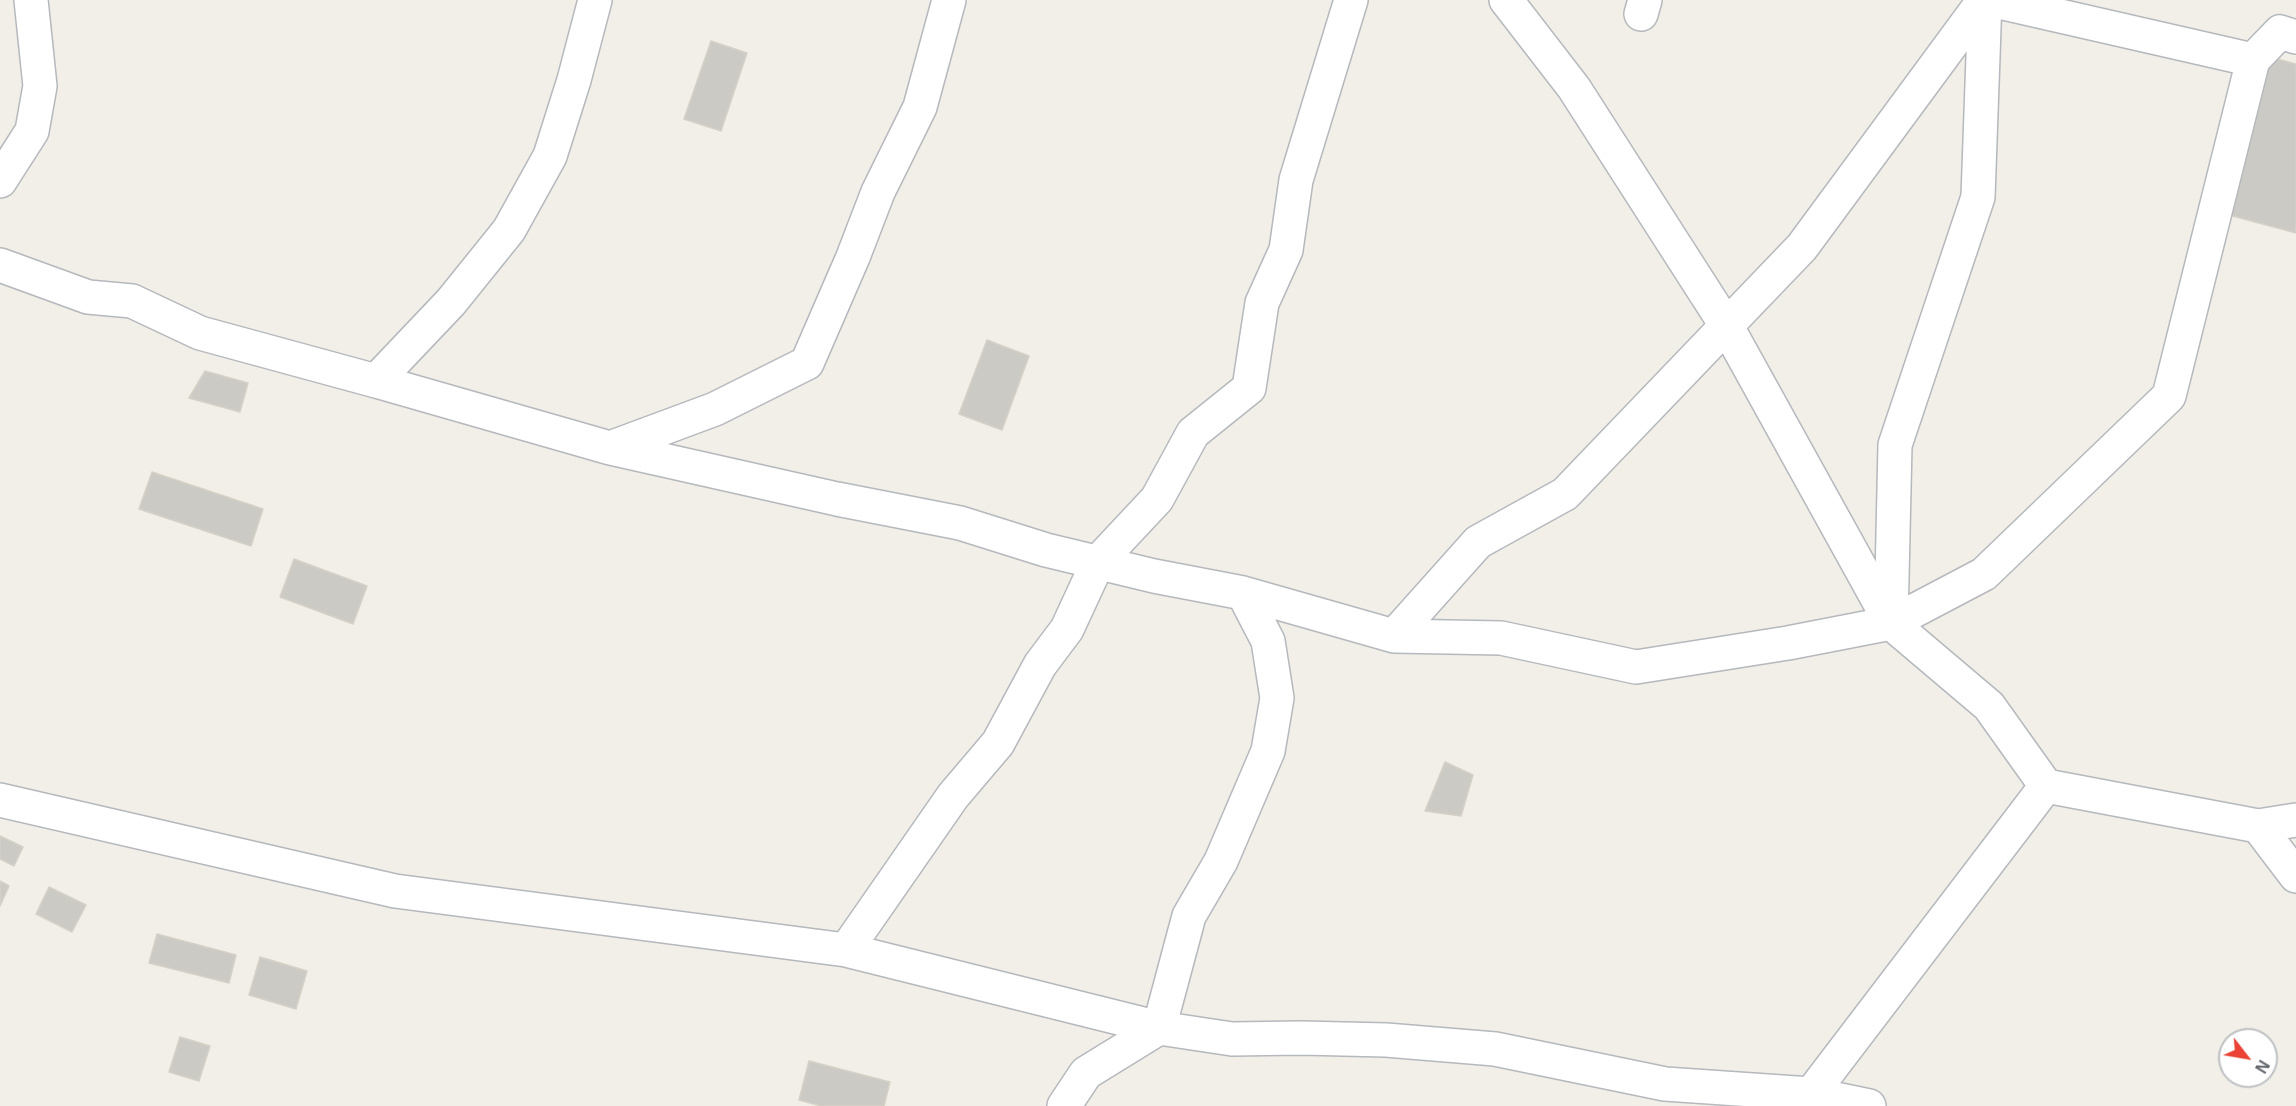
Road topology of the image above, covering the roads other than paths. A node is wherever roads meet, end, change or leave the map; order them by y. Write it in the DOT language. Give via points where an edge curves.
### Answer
graph roads {
  1 [pos="31,0"];
  2 [pos="595,0"];
  3 [pos="949,0"];
  4 [pos="1351,0"];
  5 [pos="1506,0"];
  6 [pos="1984,0"];
  7 [pos="1990,0"];
  8 [pos="2296,37"];
  9 [pos="2253,60"];
  10 [pos="0,181"];
  11 [pos="0,265"];
  12 [pos="1726,325"];
  13 [pos="376,381"];
  14 [pos="610,448"];
  15 [pos="1098,562"];
  16 [pos="1243,593"];
  17 [pos="1891,623"];
  18 [pos="1394,636"];
  19 [pos="2046,786"];
  20 [pos="0,800"];
  21 [pos="2296,820"];
  22 [pos="2258,826"];
  23 [pos="2296,876"];
  24 [pos="846,950"];
  25 [pos="1159,1028"];
  26 [pos="1806,1100"];
  27 [pos="1064,1106"];
  28 [pos="1869,1106"];
  1 -- 10 [label="street" via="40,86 32,132"];
  2 -- 13 [label="street" via="550,156 508,231 451,302"];
  3 -- 14 [label="street" via="920,107 878,192 807,363 715,410"];
  4 -- 15 [label="street" via="1296,180 1286,250 1262,303 1249,388 1193,433 1157,499"];
  5 -- 12 [label="street" via="1574,88"];
  6 -- 12 [label="street" via="1802,247"];
  6 -- 17 [label="street" via="1978,197 1895,445"];
  7 -- 9 [label="street"];
  8 -- 9 [label="street" via="2280,32"];
  9 -- 17 [label="street" via="2169,396 1984,574"];
  11 -- 13 [label="street" via="88,297 132,302 200,333"];
  12 -- 17 [label="street"];
  12 -- 18 [label="street" via="1565,494 1478,542"];
  13 -- 14 [label="street"];
  14 -- 15 [label="street" via="960,523"];
  15 -- 16 [label="street"];
  15 -- 24 [label="street" via="1067,629 1040,665 998,743 953,796"];
  16 -- 18 [label="street"];
  16 -- 25 [label="street" via="1268,641 1277,698 1268,751 1221,861 1189,916"];
  17 -- 18 [label="street" via="1636,667 1501,638"];
  17 -- 19 [label="street" via="1989,706"];
  19 -- 22 [label="street"];
  19 -- 26 [label="street"];
  20 -- 24 [label="street" via="394,891"];
  21 -- 22 [label="street"];
  22 -- 23 [label="street"];
  24 -- 25 [label="street"];
  25 -- 26 [label="street" via="1232,1039 1386,1040 1495,1049 1665,1084"];
  25 -- 27 [label="street" via="1086,1073"];
  26 -- 28 [label="street"];
}
